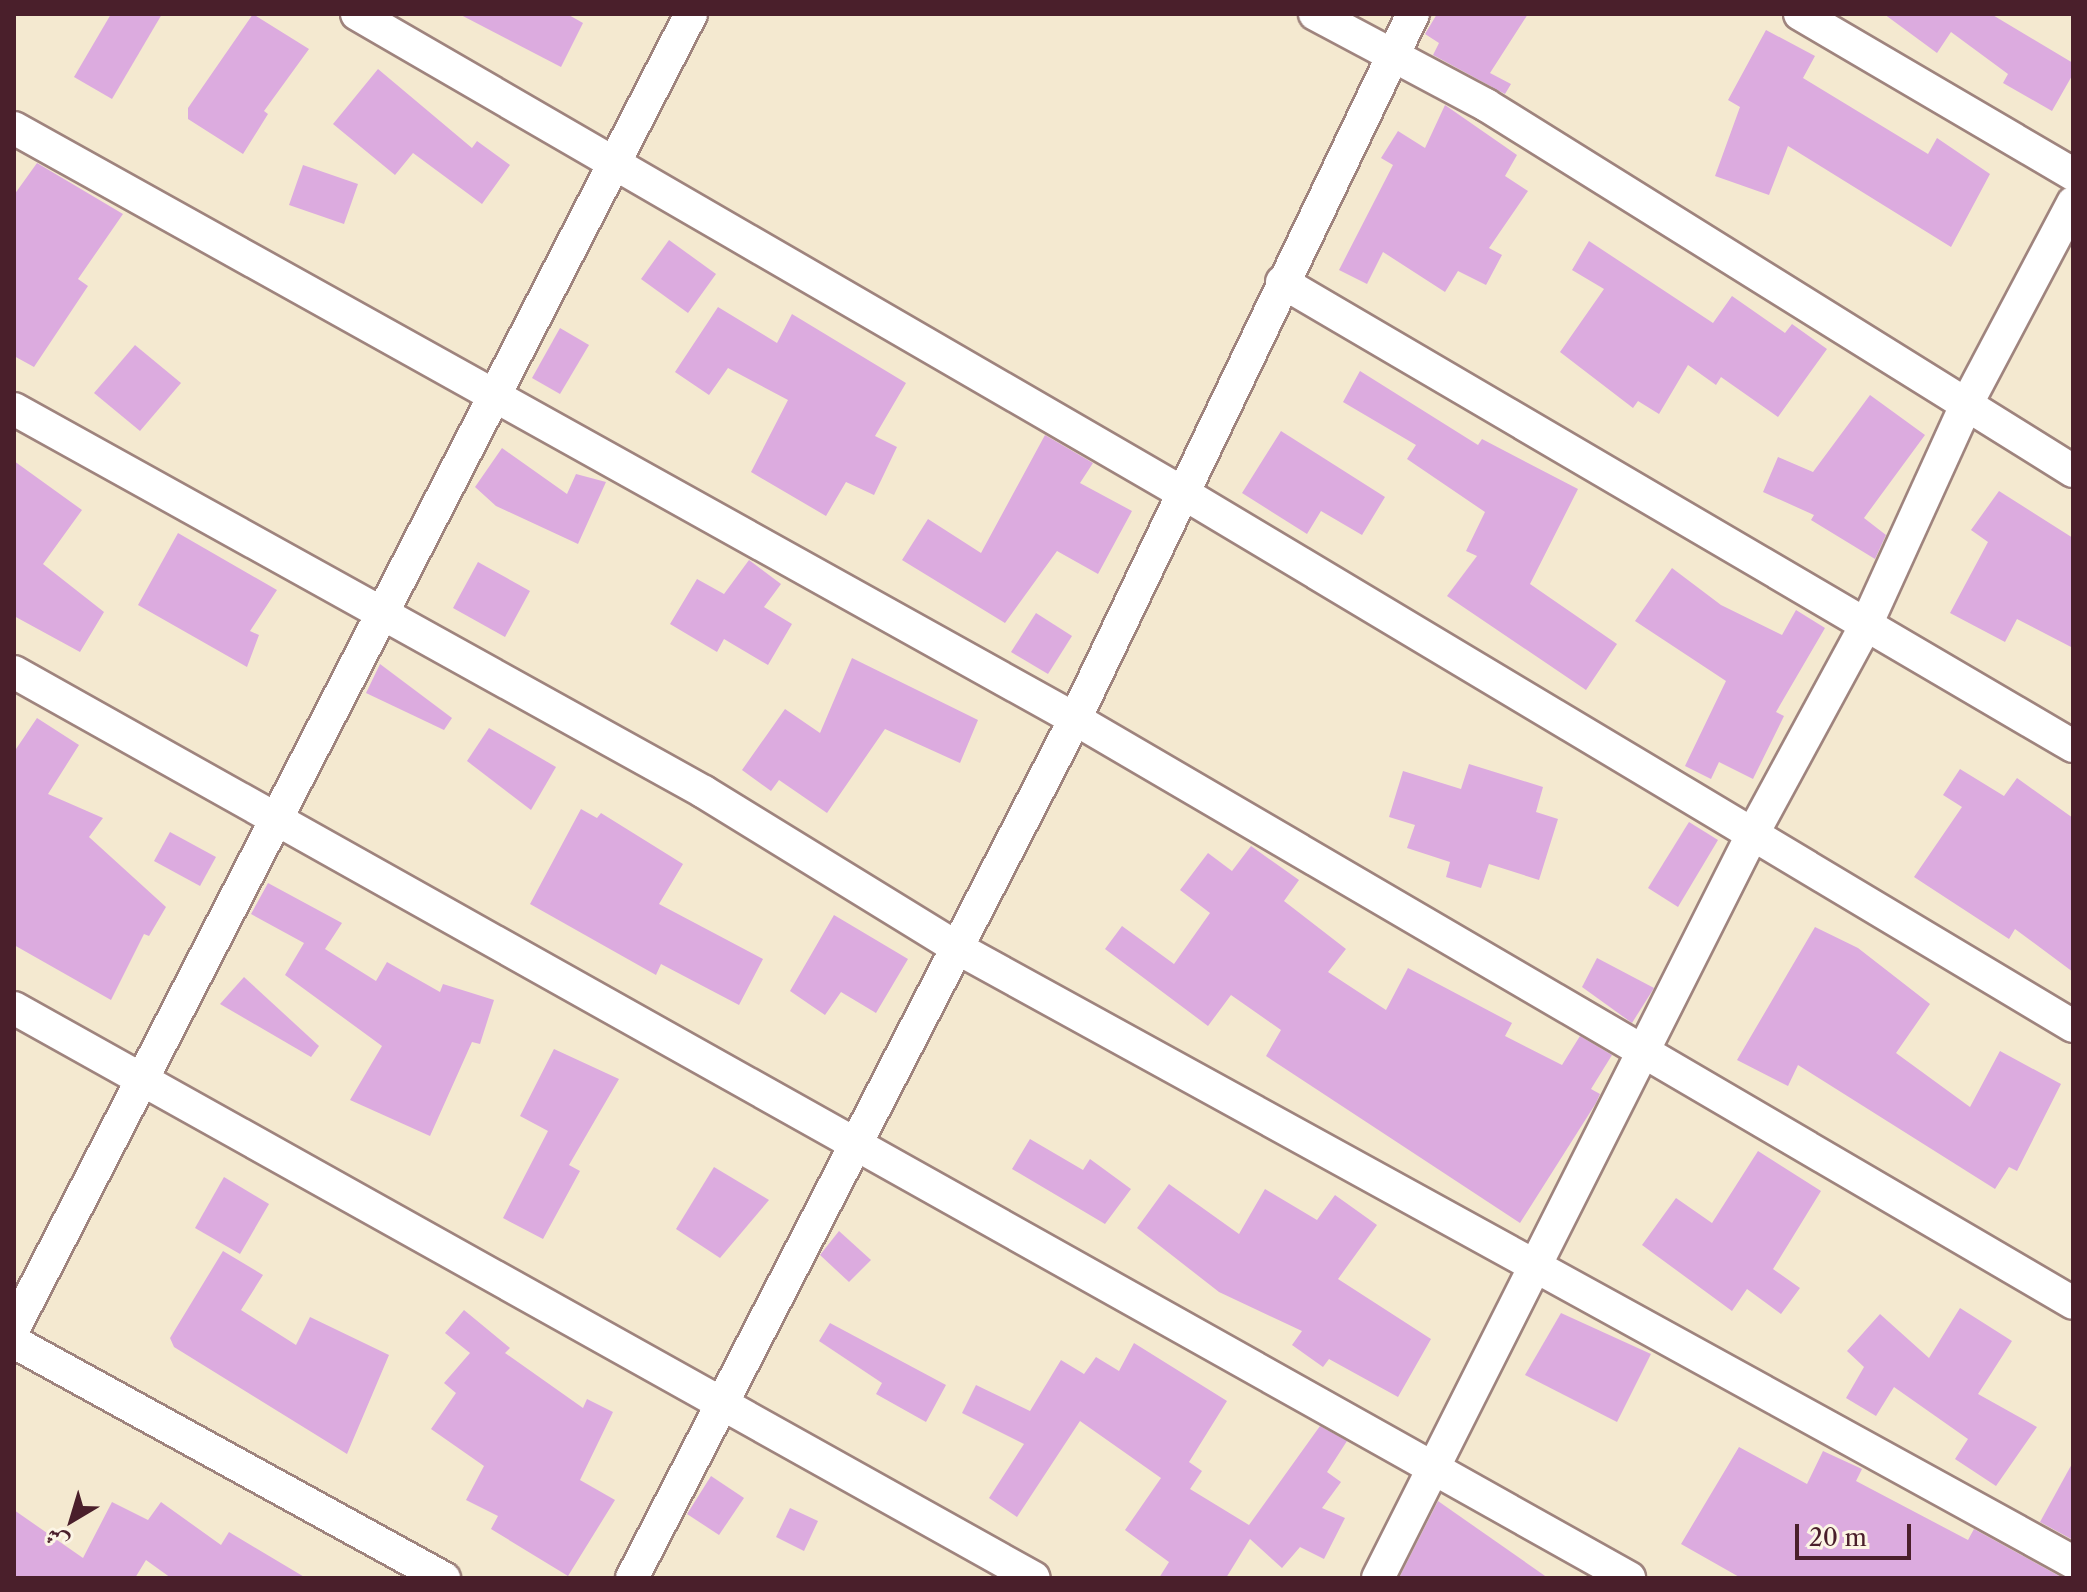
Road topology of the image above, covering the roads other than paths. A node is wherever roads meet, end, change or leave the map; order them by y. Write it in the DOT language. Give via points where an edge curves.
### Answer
graph roads {
  1 [pos="357,14"];
  2 [pos="691,14"];
  3 [pos="1315,14"];
  4 [pos="1413,14"];
  5 [pos="1800,14"];
  6 [pos="1392,56"];
  7 [pos="14,128"];
  8 [pos="614,163"];
  9 [pos="2073,174"];
  10 [pos="2073,203"];
  11 [pos="1282,282"];
  12 [pos="494,399"];
  13 [pos="1966,405"];
  14 [pos="14,409"];
  15 [pos="2073,471"];
  16 [pos="1183,493"];
  17 [pos="383,613"];
  18 [pos="1865,627"];
  19 [pos="14,672"];
  20 [pos="1075,719"];
  21 [pos="2073,746"];
  22 [pos="280,815"];
  23 [pos="1752,835"];
  24 [pos="959,949"];
  25 [pos="14,1008"];
  26 [pos="2073,1026"];
  27 [pos="1643,1052"];
  28 [pos="142,1081"];
  29 [pos="851,1143"];
  30 [pos="1532,1267"];
  31 [pos="2073,1303"];
  32 [pos="14,1328"];
  33 [pos="14,1342"];
  34 [pos="719,1402"];
  35 [pos="1433,1471"];
  36 [pos="2073,1562"];
  37 [pos="444,1578"];
  38 [pos="632,1578"];
  39 [pos="1034,1578"];
  40 [pos="1378,1578"];
  41 [pos="1629,1578"];
  1 -- 8 [label="street"];
  2 -- 8 [label="street"];
  3 -- 6 [label="street"];
  4 -- 6 [label="street"];
  5 -- 9 [label="street"];
  6 -- 11 [label="street"];
  6 -- 13 [label="street" via="1486,105"];
  7 -- 12 [label="street"];
  8 -- 12 [label="street"];
  8 -- 16 [label="street"];
  10 -- 13 [label="street"];
  11 -- 16 [label="street"];
  11 -- 18 [label="street"];
  12 -- 17 [label="street"];
  12 -- 20 [label="street"];
  13 -- 15 [label="street"];
  13 -- 18 [label="street"];
  14 -- 17 [label="street"];
  16 -- 20 [label="street"];
  16 -- 23 [label="street"];
  17 -- 22 [label="street"];
  17 -- 24 [label="street" via="704,792"];
  18 -- 21 [label="street"];
  18 -- 23 [label="street"];
  19 -- 22 [label="street"];
  20 -- 24 [label="street"];
  20 -- 27 [label="street"];
  22 -- 28 [label="street"];
  22 -- 29 [label="street"];
  23 -- 26 [label="street"];
  23 -- 27 [label="street"];
  24 -- 29 [label="street"];
  24 -- 30 [label="street"];
  25 -- 28 [label="street"];
  27 -- 30 [label="street"];
  27 -- 31 [label="street"];
  28 -- 32 [label="street"];
  28 -- 34 [label="street"];
  29 -- 34 [label="street"];
  29 -- 35 [label="street"];
  30 -- 35 [label="street"];
  30 -- 36 [label="street"];
  33 -- 37 [label="street"];
  34 -- 38 [label="street"];
  34 -- 39 [label="street"];
  35 -- 40 [label="street"];
  35 -- 41 [label="street"];
}
